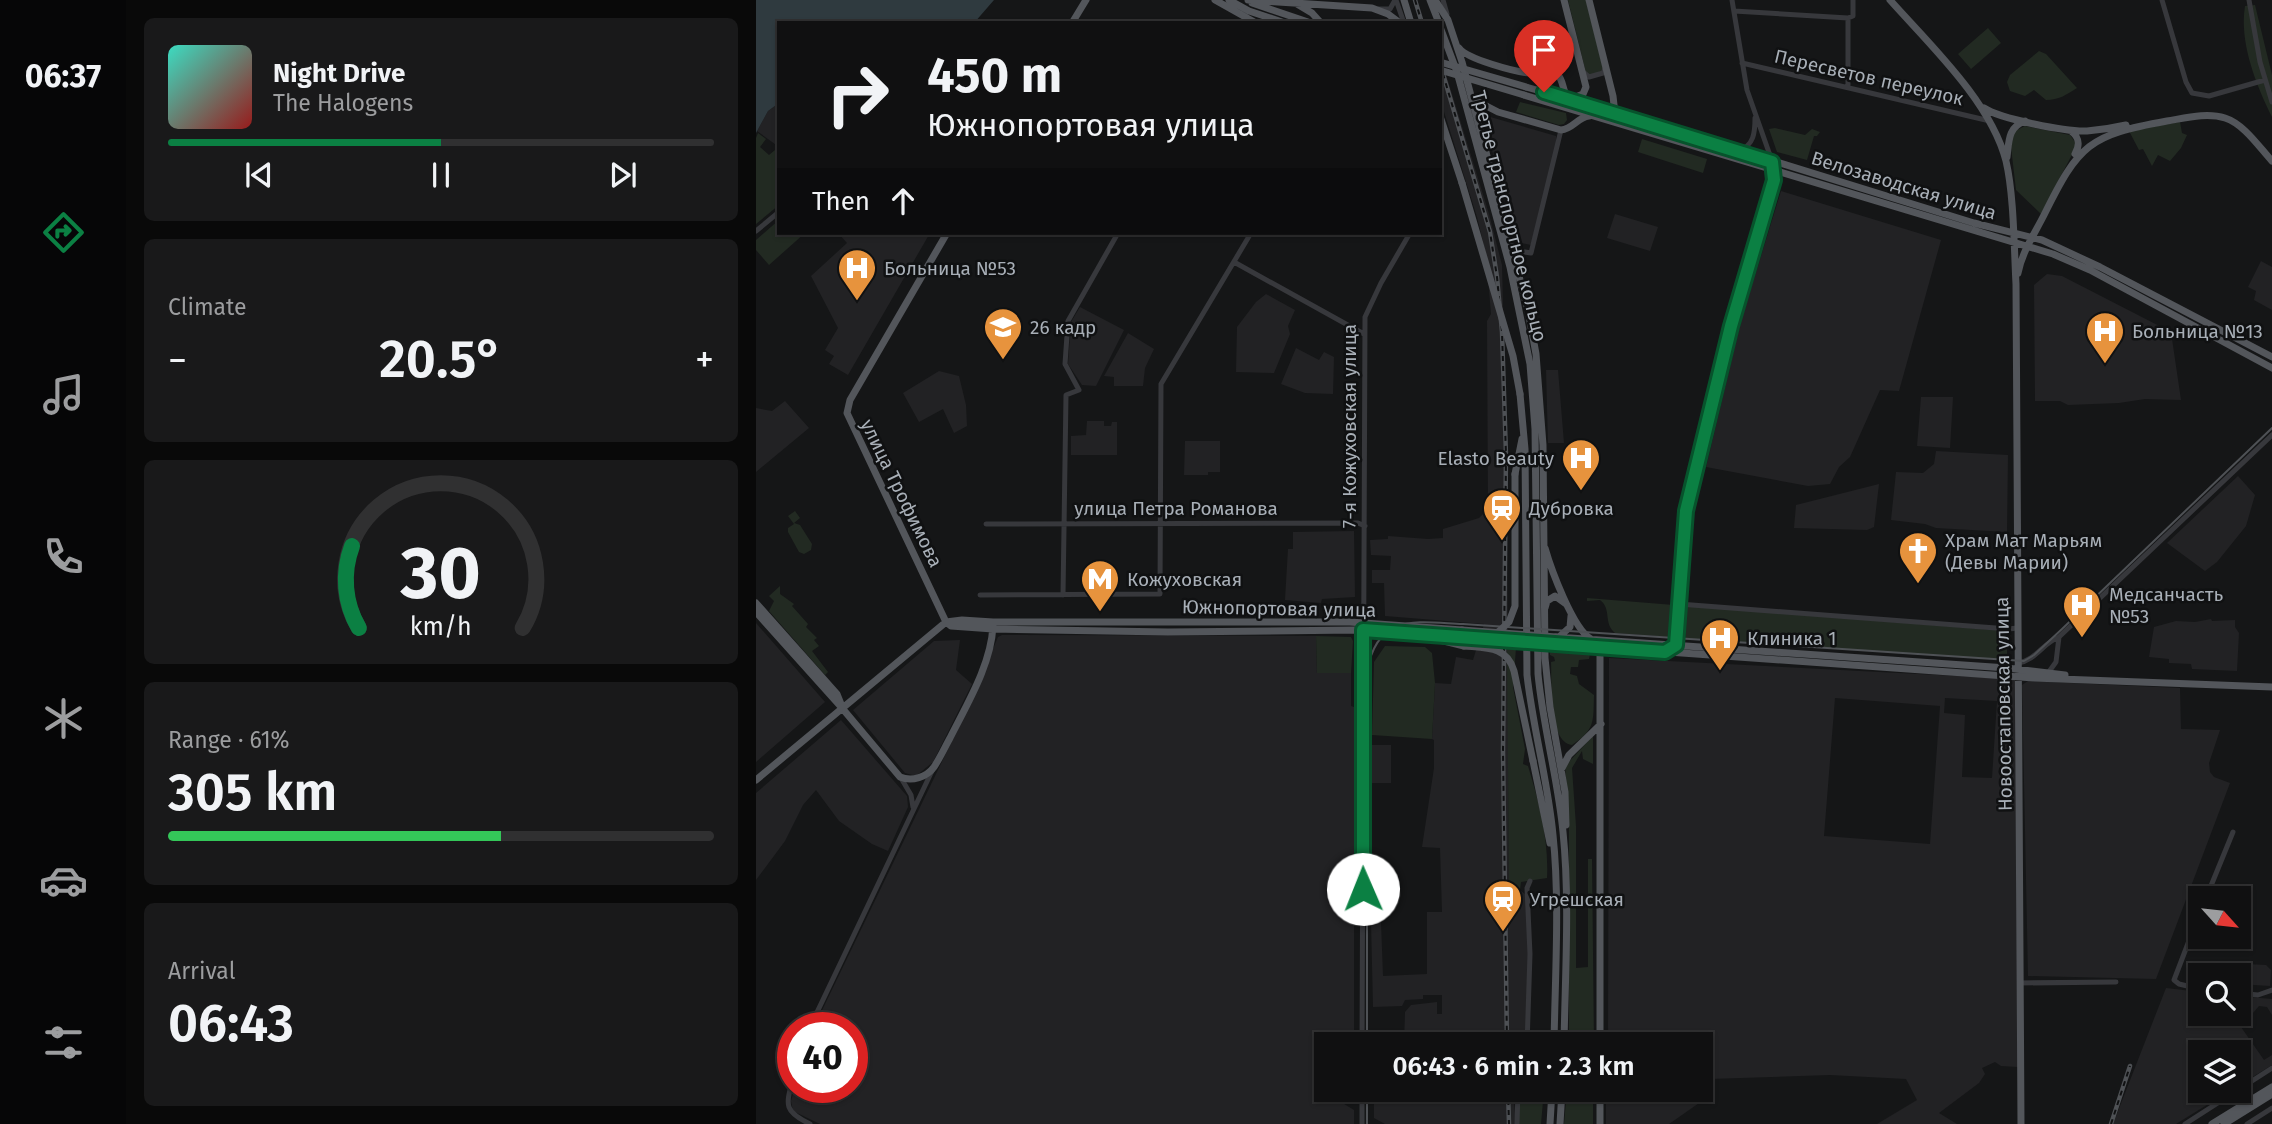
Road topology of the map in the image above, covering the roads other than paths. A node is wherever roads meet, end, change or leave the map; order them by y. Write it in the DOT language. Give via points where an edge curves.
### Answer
graph roads {
  1 [pos="1086,0"];
  2 [pos="1215,0"];
  3 [pos="1229,0"];
  4 [pos="1246,0"];
  5 [pos="1262,0"];
  6 [pos="1395,0"];
  7 [pos="1404,0"];
  8 [pos="1433,0"];
  9 [pos="1443,0"];
  10 [pos="1564,0"];
  11 [pos="1589,0"];
  12 [pos="1732,0"];
  13 [pos="1853,0"];
  14 [pos="1890,0"];
  15 [pos="2162,0"];
  16 [pos="2249,0"];
  17 [pos="1295,3"];
  18 [pos="1336,6"];
  19 [pos="1372,8"];
  20 [pos="1734,11"];
  21 [pos="1277,12"];
  22 [pos="1848,18"];
  23 [pos="1241,19"];
  24 [pos="1448,20"];
  25 [pos="1073,21"];
  26 [pos="1255,21"];
  27 [pos="1279,21"];
  28 [pos="1305,21"];
  29 [pos="1319,21"];
  30 [pos="1321,21"];
  31 [pos="1399,21"];
  32 [pos="1401,21"];
  33 [pos="1410,21"];
  34 [pos="1438,21"];
  35 [pos="1442,33"];
  36 [pos="1466,59"];
  37 [pos="1442,63"];
  38 [pos="1742,63"];
  39 [pos="1606,66"];
  40 [pos="1442,70"];
  41 [pos="1582,71"];
  42 [pos="1553,72"];
  43 [pos="2265,80"];
  44 [pos="1848,88"];
  45 [pos="1525,91"];
  46 [pos="1544,92"];
  47 [pos="1470,95"];
  48 [pos="1570,99"];
  49 [pos="1978,102"];
  50 [pos="2272,102"];
  51 [pos="1565,107"];
  52 [pos="1498,111"];
  53 [pos="1754,111"];
  54 [pos="1615,112"];
  55 [pos="1597,116"];
  56 [pos="1613,121"];
  57 [pos="1990,121"];
  58 [pos="2026,121"];
  59 [pos="1442,122"];
  60 [pos="1480,128"];
  61 [pos="1562,130"];
  62 [pos="2068,130"];
  63 [pos="1442,136"];
  64 [pos="1735,150"];
  65 [pos="2272,158"];
  66 [pos="2006,161"];
  67 [pos="1455,162"];
  68 [pos="1772,162"];
  69 [pos="2071,164"];
  70 [pos="1774,171"];
  71 [pos="777,214"];
  72 [pos="2012,219"];
  73 [pos="1992,227"];
  74 [pos="756,231"];
  75 [pos="2013,233"];
  76 [pos="946,235"];
  77 [pos="1117,235"];
  78 [pos="1250,235"];
  79 [pos="1409,235"];
  80 [pos="2033,238"];
  81 [pos="2014,243"];
  82 [pos="2028,247"];
  83 [pos="2059,247"];
  84 [pos="1512,250"];
  85 [pos="2055,255"];
  86 [pos="1234,262"];
  87 [pos="2016,284"];
  88 [pos="1530,317"];
  89 [pos="1364,334"];
  90 [pos="2262,352"];
  91 [pos="2272,357"];
  92 [pos="2258,360"];
  93 [pos="1530,365"];
  94 [pos="2272,368"];
  95 [pos="1523,411"];
  96 [pos="2272,435"];
  97 [pos="1064,523"];
  98 [pos="986,524"];
  99 [pos="1160,524"];
  100 [pos="1365,526"];
  101 [pos="1543,534"];
  102 [pos="980,595"];
  103 [pos="1063,595"];
  104 [pos="756,603"];
  105 [pos="1679,604"];
  106 [pos="941,607"];
  107 [pos="1569,609"];
  108 [pos="756,612"];
  109 [pos="1544,612"];
  110 [pos="962,620"];
  111 [pos="946,622"];
  112 [pos="993,626"];
  113 [pos="1363,627"];
  114 [pos="2017,628"];
  115 [pos="1406,630"];
  116 [pos="1497,633"];
  117 [pos="1677,633"];
  118 [pos="1462,634"];
  119 [pos="1421,635"];
  120 [pos="2059,637"];
  121 [pos="1592,639"];
  122 [pos="1608,640"];
  123 [pos="1556,641"];
  124 [pos="1676,645"];
  125 [pos="1577,646"];
  126 [pos="1600,648"];
  127 [pos="1665,648"];
  128 [pos="1689,650"];
  129 [pos="1600,659"];
  130 [pos="2056,663"];
  131 [pos="2018,670"];
  132 [pos="2048,673"];
  133 [pos="2063,674"];
  134 [pos="2076,678"];
  135 [pos="2269,687"];
  136 [pos="828,689"];
  137 [pos="842,708"];
  138 [pos="1601,724"];
  139 [pos="1555,734"];
  140 [pos="1580,743"];
  141 [pos="933,769"];
  142 [pos="1562,772"];
  143 [pos="900,777"];
  144 [pos="756,780"];
  145 [pos="914,807"];
  146 [pos="2233,832"];
  147 [pos="1565,861"];
  148 [pos="1555,880"];
  149 [pos="1530,881"];
  150 [pos="2211,886"];
  151 [pos="2188,943"];
  152 [pos="2116,982"];
  153 [pos="2020,983"];
  154 [pos="2188,986"];
  155 [pos="2272,990"];
  156 [pos="2251,994"];
  157 [pos="817,1012"];
  158 [pos="1362,1032"];
  159 [pos="1527,1032"];
  160 [pos="1554,1032"];
  161 [pos="1564,1032"];
  162 [pos="1600,1032"];
  163 [pos="2272,1068"];
  164 [pos="2272,1087"];
  165 [pos="2272,1094"];
  166 [pos="1362,1102"];
  167 [pos="1518,1102"];
  168 [pos="1551,1102"];
  169 [pos="1561,1102"];
  170 [pos="1600,1102"];
  171 [pos="787,1103"];
  172 [pos="2272,1108"];
  173 [pos="1550,1121"];
  174 [pos="810,1124"];
  175 [pos="1362,1124"];
  176 [pos="1517,1124"];
  177 [pos="1560,1124"];
  178 [pos="1600,1124"];
  179 [pos="2021,1124"];
  180 [pos="2185,1124"];
  181 [pos="2211,1124"];
  182 [pos="2224,1124"];
  183 [pos="2247,1124"];
  1 -- 25 [label="main road"];
  2 -- 23 [label="main road"];
  3 -- 26 [label="street"];
  3 -- 27 [label="main road"];
  4 -- 5 [label="main road"];
  4 -- 21 [label="main road"];
  5 -- 17 [label="main road"];
  5 -- 21 [label="street"];
  6 -- 19 [label="street" via="1390,9"];
  6 -- 32 [label="street"];
  7 -- 33 [label="main road"];
  8 -- 24 [label="main road"];
  8 -- 34 [label="main road, Третье транспортное кольцо"];
  9 -- 24 [label="street"];
  10 -- 41 [label="main road"];
  11 -- 39 [label="main road"];
  12 -- 20 [label="street"];
  13 -- 22 [label="street" via="1853,16"];
  14 -- 49 [label="main road"];
  15 -- 43 [label="street" via="2192,93 2209,96"];
  16 -- 43 [label="street"];
  17 -- 18 [label="main road"];
  17 -- 29 [label="main road"];
  18 -- 19 [label="main road"];
  18 -- 30 [label="main road" via="1322,11"];
  19 -- 31 [label="main road"];
  20 -- 22 [label="street"];
  20 -- 38 [label="street"];
  21 -- 28 [label="main road"];
  22 -- 44 [label="street"];
  24 -- 36 [label="main road"];
  35 -- 93 [label="main road, Третье транспортное кольцо" via="1510,267"];
  36 -- 42 [label="main road" via="1526,73"];
  36 -- 47 [label="main road"];
  37 -- 45 [label="main road, bridge"];
  38 -- 44 [label="street, Пересветов переулок"];
  38 -- 53 [label="street"];
  39 -- 41 [label="street" via="1596,76"];
  39 -- 54 [label="main road"];
  40 -- 45 [label="main road, bridge"];
  41 -- 48 [label="main road" via="1585,91"];
  42 -- 46 [label="main road" via="1557,87"];
  42 -- 48 [label="main road"];
  43 -- 50 [label="street"];
  44 -- 57 [label="street, Пересветов переулок"];
  45 -- 46 [label="main road, Велозаводская улица"];
  45 -- 51 [label="main road, Велозаводская улица"];
  46 -- 48 [label="main road, Велозаводская улица"];
  47 -- 52 [label="main road"];
  47 -- 60 [label="main road"];
  48 -- 54 [label="main road, Велозаводская улица"];
  49 -- 57 [label="main road"];
  49 -- 58 [label="main road" via="1990,112"];
  51 -- 55 [label="main road, Велозаводская улица"];
  51 -- 61 [label="main road" via="1572,119"];
  52 -- 60 [label="main road" via="1485,113"];
  52 -- 61 [label="main road"];
  53 -- 64 [label="street" via="1753,139 1746,148"];
  53 -- 68 [label="street"];
  54 -- 56 [label="main road"];
  54 -- 64 [label="main road, Велозаводская улица"];
  55 -- 56 [label="main road, Велозаводская улица"];
  55 -- 61 [label="main road" via="1583,117"];
  56 -- 70 [label="main road, Велозаводская улица"];
  57 -- 66 [label="main road"];
  58 -- 62 [label="main road"];
  58 -- 66 [label="main road" via="2011,132"];
  59 -- 67 [label="main road, Третье транспортное кольцо"];
  60 -- 84 [label="main road"];
  61 -- 84 [label="street" via="1531,253"];
  62 -- 65 [label="main road" via="2221,113 2234,118"];
  62 -- 69 [label="main road" via="2079,144"];
  63 -- 67 [label="main road"];
  64 -- 68 [label="main road, Велозаводская улица"];
  65 -- 69 [label="main road" via="2232,121 2208,115 2111,134 2084,149"];
  66 -- 72 [label="main road, Новоостаповская улица"];
  67 -- 95 [label="main road, Третье транспортное кольцо, bridge" via="1513,356"];
  68 -- 70 [label="street"];
  68 -- 73 [label="main road, Велозаводская улица"];
  69 -- 80 [label="main road, Новоостаповская улица"];
  70 -- 81 [label="main road, Велозаводская улица"];
  70 -- 105 [label="street" via="1694,473 1685,520"];
  71 -- 74 [label="street"];
  72 -- 73 [label="main road" via="2006,226"];
  72 -- 75 [label="main road, Новоостаповская улица"];
  73 -- 75 [label="main road, Велозаводская улица"];
  75 -- 80 [label="main road, Велозаводская улица"];
  75 -- 81 [label="main road, Новоостаповская улица"];
  76 -- 106 [label="main road, улица Трофимова" via="850,400 847,413"];
  77 -- 97 [label="street" via="1068,321 1065,364 1079,390 1066,395"];
  78 -- 86 [label="street"];
  79 -- 89 [label="street, 7-я Кожуховская улица" via="1366,313"];
  80 -- 82 [label="main road, Новоостаповская улица"];
  80 -- 83 [label="main road, Велозаводская улица"];
  81 -- 82 [label="main road, Велозаводская улица"];
  81 -- 87 [label="main road, Новоостаповская улица"];
  82 -- 85 [label="main road, Велозаводская улица"];
  82 -- 87 [label="main road, Новоостаповская улица"];
  83 -- 85 [label="street" via="2051,249"];
  83 -- 90 [label="main road, Велозаводская улица"];
  84 -- 88 [label="main road"];
  85 -- 92 [label="main road, Велозаводская улица"];
  86 -- 89 [label="street"];
  86 -- 99 [label="street" via="1161,384"];
  87 -- 114 [label="main road, Новоостаповская улица"];
  88 -- 93 [label="main road"];
  88 -- 101 [label="main road" via="1539,372"];
  89 -- 100 [label="street, 7-я Кожуховская улица"];
  90 -- 91 [label="main road, Велозаводская улица"];
  90 -- 92 [label="street" via="2255,354"];
  92 -- 94 [label="main road, Велозаводская улица"];
  93 -- 147 [label="main road, Третье транспортное кольцо" via="1538,674"];
  95 -- 116 [label="main road, bridge" via="1515,474 1515,611"];
  95 -- 148 [label="main road, Третье транспортное кольцо" via="1527,675 1549,803"];
  96 -- 120 [label="street"];
  97 -- 98 [label="street, улица Петра Романова"];
  97 -- 99 [label="street, улица Петра Романова"];
  97 -- 103 [label="street"];
  99 -- 100 [label="street, улица Петра Романова"];
  99 -- 103 [label="street" via="1160,594"];
  100 -- 113 [label="street, 7-я Кожуховская улица"];
  101 -- 107 [label="main road"];
  101 -- 109 [label="main road"];
  102 -- 103 [label="street"];
  104 -- 136 [label="main road"];
  105 -- 114 [label="street"];
  105 -- 117 [label="street"];
  106 -- 110 [label="main road"];
  106 -- 111 [label="main road, улица Трофимова"];
  107 -- 109 [label="main road" via="1553,597"];
  107 -- 121 [label="main road"];
  107 -- 123 [label="main road" via="1570,627"];
  108 -- 136 [label="main road"];
  109 -- 139 [label="main road"];
  110 -- 111 [label="main road, Южнопортовая улица"];
  110 -- 112 [label="main road, Южнопортовая улица"];
  111 -- 112 [label="main road, Южнопортовая улица" via="951,626"];
  111 -- 137 [label="main road"];
  112 -- 113 [label="main road, Южнопортовая улица"];
  112 -- 141 [label="main road" via="979,677"];
  113 -- 115 [label="main road, Южнопортовая улица"];
  113 -- 158 [label="street, 7-я Кожуховская улица"];
  114 -- 131 [label="main road, Новоостаповская улица"];
  115 -- 118 [label="main road, Южнопортовая улица"];
  115 -- 119 [label="main road, Южнопортовая улица"];
  116 -- 118 [label="main road, Южнопортовая улица, bridge"];
  116 -- 123 [label="main road, Южнопортовая улица, bridge"];
  117 -- 124 [label="street"];
  117 -- 127 [label="street"];
  117 -- 128 [label="street"];
  118 -- 119 [label="main road, Южнопортовая улица"];
  118 -- 123 [label="main road, Южнопортовая улица, bridge"];
  119 -- 148 [label="main road, bridge" via="1494,649 1510,660"];
  120 -- 130 [label="street"];
  120 -- 131 [label="street"];
  121 -- 122 [label="main road, Южнопортовая улица"];
  121 -- 123 [label="main road, Южнопортовая улица"];
  121 -- 126 [label="main road"];
  122 -- 126 [label="main road"];
  122 -- 127 [label="main road, Южнопортовая улица"];
  123 -- 125 [label="main road, Южнопортовая улица"];
  124 -- 127 [label="main road"];
  124 -- 128 [label="main road"];
  125 -- 126 [label="main road, Южнопортовая улица"];
  125 -- 129 [label="main road" via="1593,651"];
  126 -- 127 [label="main road, Южнопортовая улица"];
  126 -- 129 [label="main road"];
  127 -- 128 [label="main road"];
  128 -- 131 [label="main road"];
  129 -- 138 [label="main road"];
  130 -- 132 [label="street"];
  130 -- 133 [label="street"];
  131 -- 132 [label="main road"];
  131 -- 134 [label="main road"];
  131 -- 153 [label="main road, Новоостаповская улица"];
  132 -- 133 [label="main road"];
  133 -- 134 [label="main road"];
  134 -- 135 [label="main road"];
  136 -- 137 [label="main road"];
  137 -- 143 [label="main road"];
  137 -- 144 [label="main road"];
  138 -- 140 [label="main road"];
  138 -- 162 [label="main road"];
  139 -- 140 [label="main road" via="1566,747"];
  139 -- 142 [label="main road"];
  140 -- 142 [label="main road" via="1564,762"];
  141 -- 143 [label="main road" via="914,779"];
  141 -- 145 [label="street"];
  142 -- 147 [label="main road"];
  143 -- 145 [label="street"];
  145 -- 157 [label="street"];
  146 -- 150 [label="street"];
  147 -- 161 [label="main road, Третье транспортное кольцо"];
  148 -- 160 [label="main road, Третье транспортное кольцо"];
  149 -- 159 [label="street"];
  151 -- 154 [label="street" via="2174,979"];
  152 -- 153 [label="street"];
  153 -- 179 [label="main road, Новоостаповская улица"];
  155 -- 156 [label="street"];
  163 -- 180 [label="street"];
  164 -- 181 [label="main road"];
  165 -- 182 [label="main road"];
  166 -- 175 [label="street"];
  167 -- 176 [label="street"];
  168 -- 173 [label="main road"];
  169 -- 177 [label="main road"];
  170 -- 178 [label="main road"];
  171 -- 174 [label="street" via="793,1116"];
  172 -- 183 [label="street"];
}
